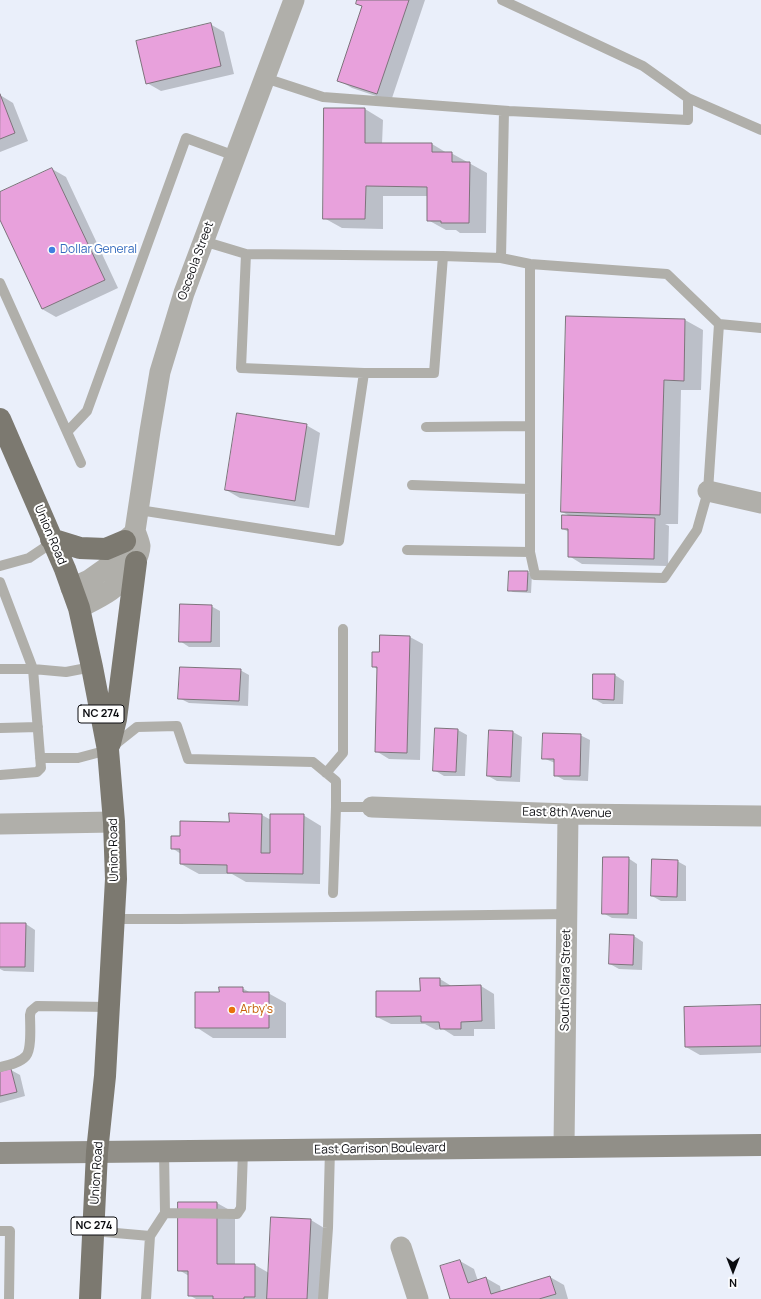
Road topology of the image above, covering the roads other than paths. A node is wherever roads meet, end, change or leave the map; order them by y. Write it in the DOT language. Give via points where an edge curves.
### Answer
graph roads {
  1 [pos="294,0"];
  2 [pos="502,0"];
  3 [pos="265,78"];
  4 [pos="688,98"];
  5 [pos="504,111"];
  6 [pos="761,130"];
  7 [pos="235,156"];
  8 [pos="203,241"];
  9 [pos="246,254"];
  10 [pos="443,256"];
  11 [pos="501,258"];
  12 [pos="530,264"];
  13 [pos="0,283"];
  14 [pos="719,324"];
  15 [pos="761,328"];
  16 [pos="364,373"];
  17 [pos="0,418"];
  18 [pos="530,426"];
  19 [pos="426,427"];
  20 [pos="67,432"];
  21 [pos="81,463"];
  22 [pos="412,485"];
  23 [pos="530,489"];
  24 [pos="708,491"];
  25 [pos="761,503"];
  26 [pos="139,510"];
  27 [pos="130,536"];
  28 [pos="52,541"];
  29 [pos="407,550"];
  30 [pos="530,552"];
  31 [pos="136,562"];
  32 [pos="0,566"];
  33 [pos="0,582"];
  34 [pos="71,588"];
  35 [pos="79,608"];
  36 [pos="343,629"];
  37 [pos="92,667"];
  38 [pos="0,669"];
  39 [pos="33,669"];
  40 [pos="38,727"];
  41 [pos="0,728"];
  42 [pos="108,750"];
  43 [pos="40,758"];
  44 [pos="326,773"];
  45 [pos="0,775"];
  46 [pos="336,807"];
  47 [pos="372,807"];
  48 [pos="568,814"];
  49 [pos="761,816"];
  50 [pos="114,822"];
  51 [pos="0,824"];
  52 [pos="333,893"];
  53 [pos="567,914"];
  54 [pos="114,919"];
  55 [pos="109,1007"];
  56 [pos="0,1067"];
  57 [pos="761,1145"];
  58 [pos="564,1146"];
  59 [pos="330,1149"];
  60 [pos="243,1150"];
  61 [pos="164,1151"];
  62 [pos="97,1152"];
  63 [pos="0,1153"];
  64 [pos="165,1213"];
  65 [pos="0,1231"];
  66 [pos="93,1231"];
  67 [pos="150,1236"];
  68 [pos="401,1247"];
  69 [pos="9,1269"];
  70 [pos="0,1286"];
  71 [pos="9,1299"];
  72 [pos="90,1299"];
  73 [pos="146,1299"];
  74 [pos="323,1299"];
  75 [pos="418,1299"];
  1 -- 3 [label="street, Osceola Street"];
  2 -- 4 [label="lane" via="643,66"];
  3 -- 5 [label="lane" via="323,97"];
  3 -- 7 [label="street, Osceola Street"];
  4 -- 5 [label="lane" via="688,120"];
  4 -- 6 [label="lane"];
  5 -- 11 [label="lane"];
  7 -- 8 [label="street, Osceola Street"];
  7 -- 20 [label="lane" via="186,138 87,411"];
  8 -- 9 [label="lane"];
  8 -- 26 [label="street, Osceola Street" via="160,372"];
  9 -- 10 [label="lane"];
  9 -- 16 [label="lane" via="242,368"];
  10 -- 11 [label="lane"];
  10 -- 16 [label="lane" via="434,373"];
  11 -- 12 [label="lane"];
  12 -- 14 [label="lane" via="667,274"];
  12 -- 18 [label="lane"];
  13 -- 20 [label="lane"];
  14 -- 15 [label="lane"];
  14 -- 24 [label="lane"];
  16 -- 26 [label="lane" via="339,541"];
  17 -- 28 [label="main road, Union Road / NC 274"];
  18 -- 19 [label="lane"];
  18 -- 23 [label="lane"];
  20 -- 21 [label="lane"];
  22 -- 23 [label="lane"];
  23 -- 30 [label="lane"];
  24 -- 25 [label="street"];
  24 -- 30 [label="lane" via="697,530 664,578 535,575"];
  26 -- 27 [label="street, Osceola Street"];
  27 -- 28 [label="main road" via="106,549 80,548"];
  27 -- 31 [label="street, Osceola Street" via="140,547"];
  27 -- 34 [label="street, Osceola Street" via="117,557 106,568"];
  28 -- 32 [label="lane" via="29,558"];
  28 -- 34 [label="main road, Union Road / NC 274"];
  29 -- 30 [label="lane"];
  31 -- 35 [label="street, Osceola Street" via="127,576 114,588"];
  31 -- 42 [label="main road" via="116,719"];
  33 -- 39 [label="lane"];
  34 -- 35 [label="main road, Union Road / NC 274"];
  35 -- 37 [label="main road, Union Road / NC 274"];
  36 -- 44 [label="lane" via="343,753"];
  37 -- 39 [label="lane" via="66,672"];
  37 -- 42 [label="main road, Union Road / NC 274"];
  38 -- 39 [label="lane"];
  39 -- 40 [label="lane"];
  40 -- 41 [label="lane"];
  40 -- 43 [label="lane"];
  42 -- 43 [label="lane" via="78,758"];
  42 -- 44 [label="lane" via="137,727 177,726 188,759 312,762"];
  42 -- 50 [label="main road, Union Road / NC 274"];
  43 -- 45 [label="lane" via="41,768 37,772"];
  44 -- 46 [label="lane" via="336,781"];
  46 -- 47 [label="lane"];
  46 -- 52 [label="lane"];
  47 -- 48 [label="street, East 8th Avenue"];
  48 -- 49 [label="street, East 8th Avenue"];
  48 -- 53 [label="street, South Clara Street"];
  50 -- 51 [label="street"];
  50 -- 54 [label="main road, Union Road / NC 274"];
  53 -- 54 [label="lane"];
  53 -- 58 [label="street, South Clara Street"];
  54 -- 55 [label="main road, Union Road / NC 274"];
  55 -- 56 [label="lane" via="37,1006 30,1015 27,1055"];
  55 -- 62 [label="main road, Union Road / NC 274"];
  57 -- 58 [label="main road, East Garrison Boulevard"];
  58 -- 59 [label="main road, East Garrison Boulevard"];
  59 -- 60 [label="main road, East Garrison Boulevard"];
  59 -- 74 [label="lane"];
  60 -- 61 [label="main road, East Garrison Boulevard"];
  60 -- 64 [label="lane" via="241,1208 237,1214"];
  61 -- 62 [label="main road, East Garrison Boulevard"];
  61 -- 64 [label="lane"];
  62 -- 63 [label="main road, East Garrison Boulevard"];
  62 -- 66 [label="main road, Union Road / NC 274"];
  64 -- 67 [label="lane"];
  65 -- 69 [label="lane" via="10,1231"];
  66 -- 67 [label="lane"];
  66 -- 72 [label="main road, Union Road / NC 274"];
  67 -- 73 [label="lane"];
  68 -- 75 [label="street"];
  69 -- 70 [label="lane"];
  69 -- 71 [label="lane"];
}
